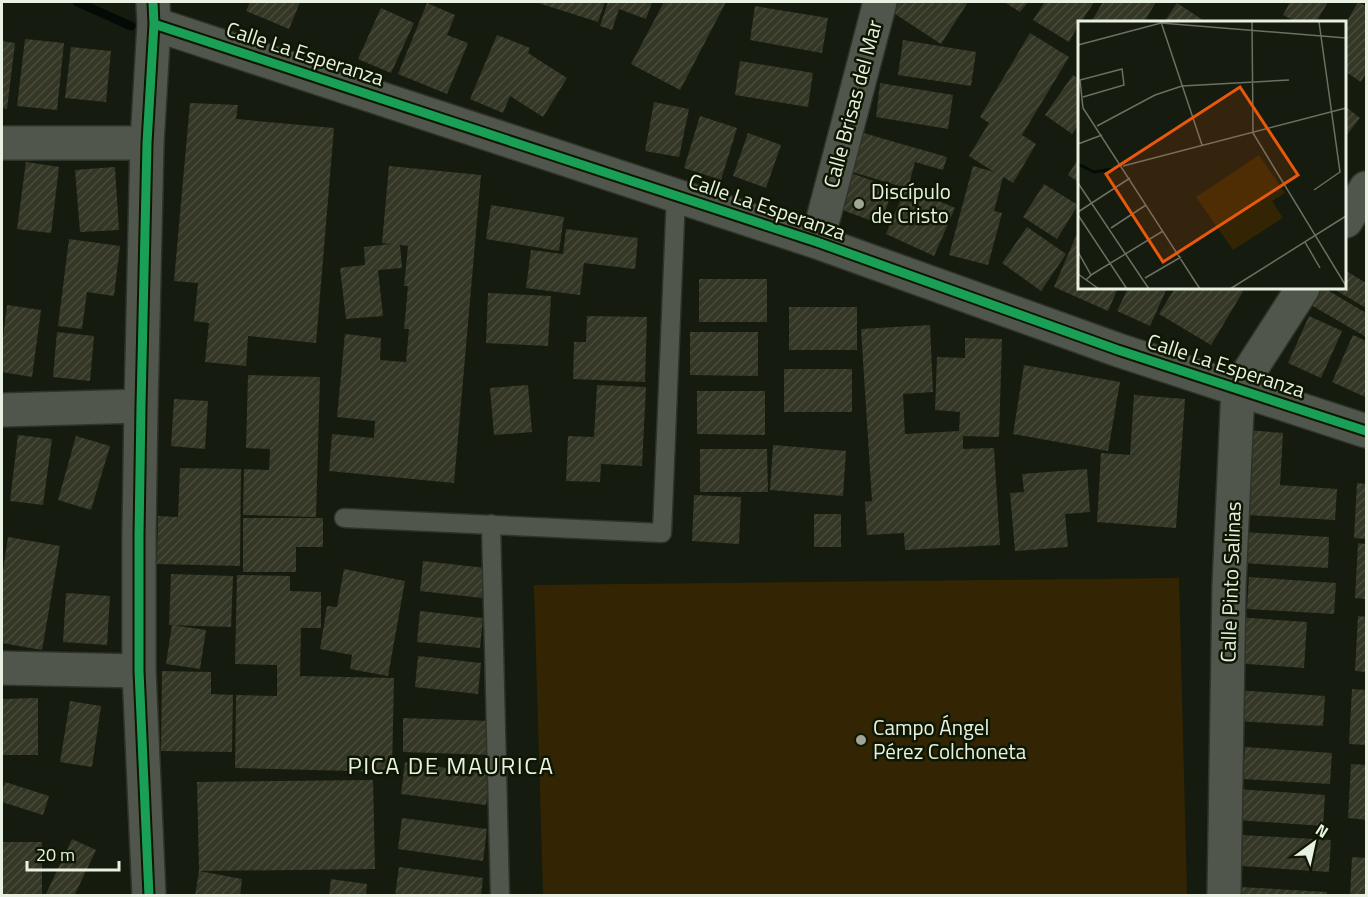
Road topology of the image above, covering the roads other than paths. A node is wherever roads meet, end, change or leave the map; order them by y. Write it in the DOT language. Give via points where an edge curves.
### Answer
graph roads {
  1 [pos="880,2"];
  2 [pos="154,13"];
  3 [pos="2,143"];
  4 [pos="147,143"];
  5 [pos="1366,188"];
  6 [pos="676,195"];
  7 [pos="1347,219"];
  8 [pos="817,242"];
  9 [pos="1302,290"];
  10 [pos="1239,389"];
  11 [pos="141,406"];
  12 [pos="2,410"];
  13 [pos="1366,431"];
  14 [pos="344,518"];
  15 [pos="491,524"];
  16 [pos="2,668"];
  17 [pos="139,671"];
  18 [pos="149,896"];
  19 [pos="500,896"];
  20 [pos="1224,896"];
  1 -- 8 [label="street, Calle Brisas del Mar"];
  2 -- 4 [label="street"];
  2 -- 6 [label="street, Calle La Esperanza"];
  3 -- 4 [label="street"];
  4 -- 11 [label="street"];
  5 -- 7 [label="street"];
  6 -- 8 [label="street, Calle La Esperanza"];
  6 -- 15 [label="lane" via="662,533"];
  8 -- 10 [label="street, Calle La Esperanza"];
  9 -- 10 [label="street, Calle Pinto Salinas"];
  10 -- 13 [label="street, Calle La Esperanza"];
  10 -- 20 [label="street, Calle Pinto Salinas" via="1229,586"];
  11 -- 12 [label="street"];
  11 -- 17 [label="street"];
  14 -- 15 [label="lane"];
  15 -- 19 [label="lane"];
  16 -- 17 [label="street"];
  17 -- 18 [label="street"];
}
